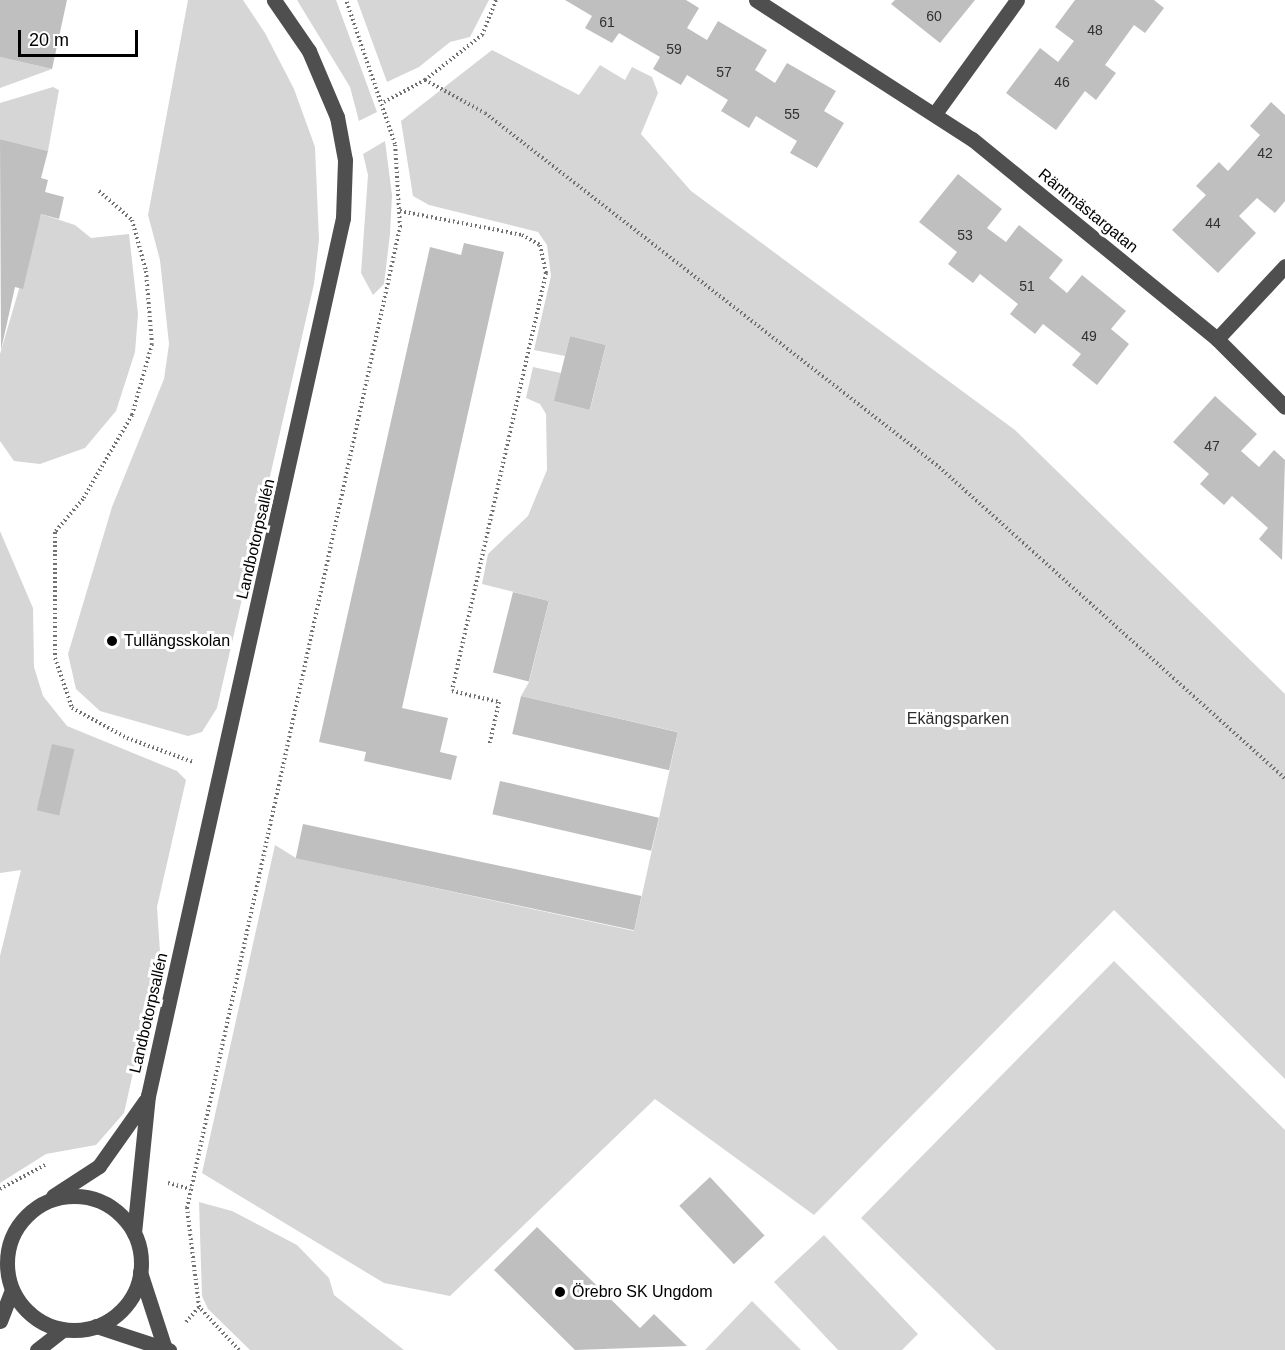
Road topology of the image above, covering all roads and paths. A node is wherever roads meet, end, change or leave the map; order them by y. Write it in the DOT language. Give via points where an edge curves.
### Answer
graph roads {
  1 [pos="274,0"];
  2 [pos="346,0"];
  3 [pos="496,0"];
  4 [pos="756,0"];
  5 [pos="1017,0"];
  6 [pos="425,80"];
  7 [pos="384,102"];
  8 [pos="936,112"];
  9 [pos="99,191"];
  10 [pos="400,211"];
  11 [pos="1285,266"];
  12 [pos="1217,339"];
  13 [pos="1285,407"];
  14 [pos="489,746"];
  15 [pos="222,772"];
  16 [pos="1285,778"];
  17 [pos="148,1096"];
  18 [pos="49,1163"];
  19 [pos="0,1189"];
  20 [pos="42,1203"];
  21 [pos="134,1233"];
  22 [pos="140,1272"];
  23 [pos="12,1290"];
  24 [pos="0,1321"];
  25 [pos="96,1326"];
  26 [pos="63,1330"];
  27 [pos="166,1348"];
  28 [pos="37,1350"];
  29 [pos="239,1350"];
  1 -- 15 [label="street, Landbotorpsallén" via="309,51 337,117 345,160 343,218"];
  2 -- 7 [label="path"];
  3 -- 6 [label="path" via="482,35"];
  4 -- 8 [label="street, Räntmästargatan"];
  5 -- 8 [label="street"];
  6 -- 7 [label="path"];
  6 -- 16 [label="path" via="485,113 939,467"];
  7 -- 10 [label="path" via="395,144"];
  8 -- 12 [label="street, Räntmästargatan"];
  9 -- 15 [label="path" via="132,220 146,271 152,344 132,415 83,499 55,532 55,658 72,708 127,738"];
  10 -- 14 [label="path" via="522,235 540,245 546,273 452,691 499,702"];
  10 -- 29 [label="path" via="394,271 190,1188 195,1294 206,1318"];
  11 -- 12 [label="street"];
  12 -- 13 [label="street, Räntmästargatan"];
  15 -- 17 [label="street, Landbotorpsallén"];
  17 -- 20 [label="street, Landbotorpsallén" via="99,1166"];
  17 -- 21 [label="street, Landbotorpsallén"];
  18 -- 19 [label="path"];
  20 -- 21 [label="street" via="91,1198 123,1217"];
  20 -- 23 [label="street" via="18,1226 9,1244"];
  21 -- 22 [label="street"];
  22 -- 25 [label="street" via="124,1308"];
  22 -- 27 [label="street"];
  23 -- 24 [label="street"];
  23 -- 26 [label="street" via="33,1316"];
  25 -- 26 [label="street"];
  25 -- 27 [label="street"];
  26 -- 28 [label="street"];
}
